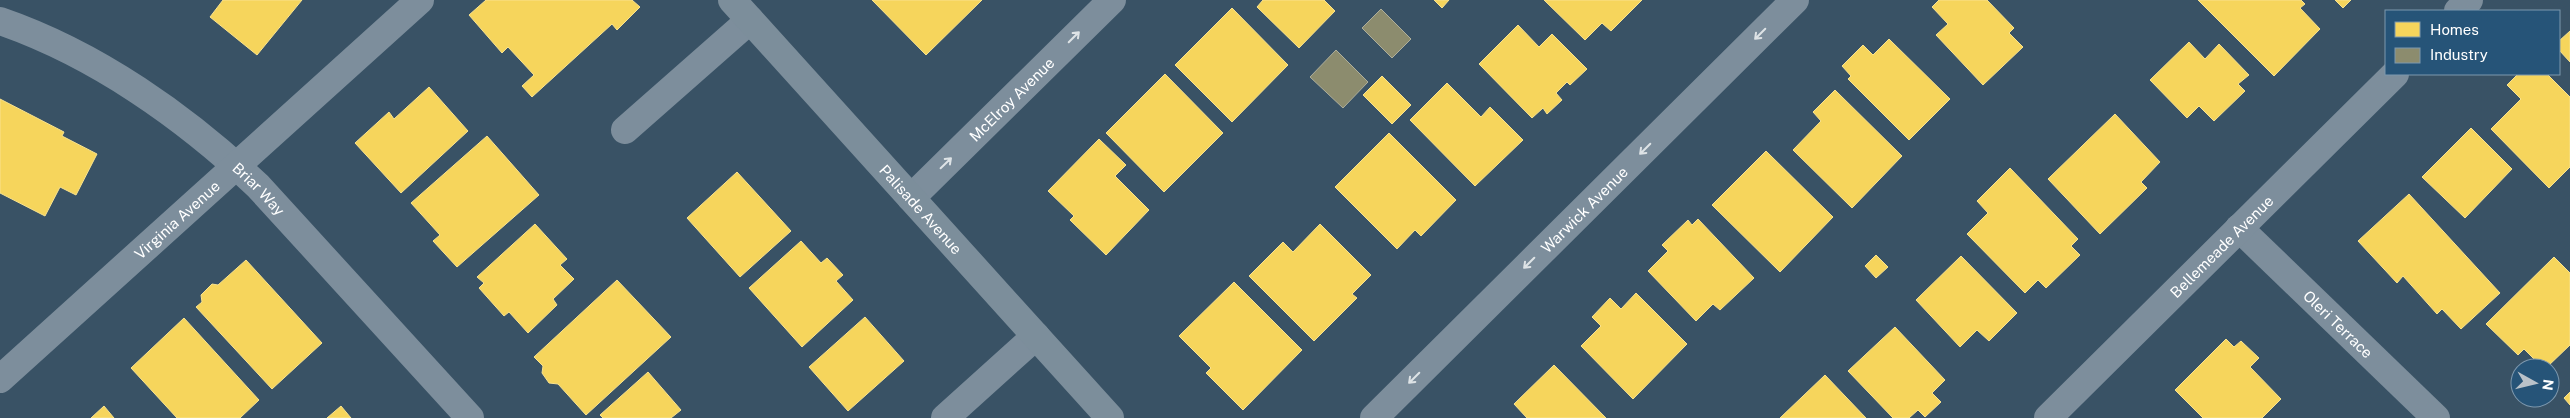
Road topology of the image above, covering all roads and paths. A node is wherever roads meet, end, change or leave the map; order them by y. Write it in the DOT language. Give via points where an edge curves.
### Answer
graph roads {
  1 [pos="420,0"];
  2 [pos="732,0"];
  3 [pos="1112,0"];
  4 [pos="1795,0"];
  5 [pos="2469,0"];
  6 [pos="2459,10"];
  7 [pos="750,20"];
  8 [pos="0,22"];
  9 [pos="2393,75"];
  10 [pos="625,130"];
  11 [pos="236,166"];
  12 [pos="911,198"];
  13 [pos="2239,228"];
  14 [pos="1036,336"];
  15 [pos="0,379"];
  16 [pos="470,418"];
  17 [pos="945,418"];
  18 [pos="1110,418"];
  19 [pos="1374,418"];
  20 [pos="2048,418"];
  21 [pos="2436,418"];
  1 -- 11 [label="street, Virginia Avenue"];
  2 -- 7 [label="main road, Palisade Avenue"];
  12 -- 3 [label="street, McElroy Avenue, one-way"];
  4 -- 19 [label="street, Warwick Avenue, one-way"];
  5 -- 6 [label="street"];
  7 -- 10 [label="street"];
  7 -- 12 [label="main road, Palisade Avenue"];
  8 -- 11 [label="street, Briar Way" via="90,62 168,111"];
  9 -- 13 [label="street, Bellemeade Avenue"];
  11 -- 15 [label="street, Virginia Avenue"];
  11 -- 16 [label="street, Briar Way" via="258,186"];
  12 -- 14 [label="main road, Palisade Avenue"];
  13 -- 20 [label="street, Bellemeade Avenue"];
  13 -- 21 [label="street, Oleri Terrace"];
  14 -- 17 [label="street"];
  14 -- 18 [label="main road, Palisade Avenue"];
}
